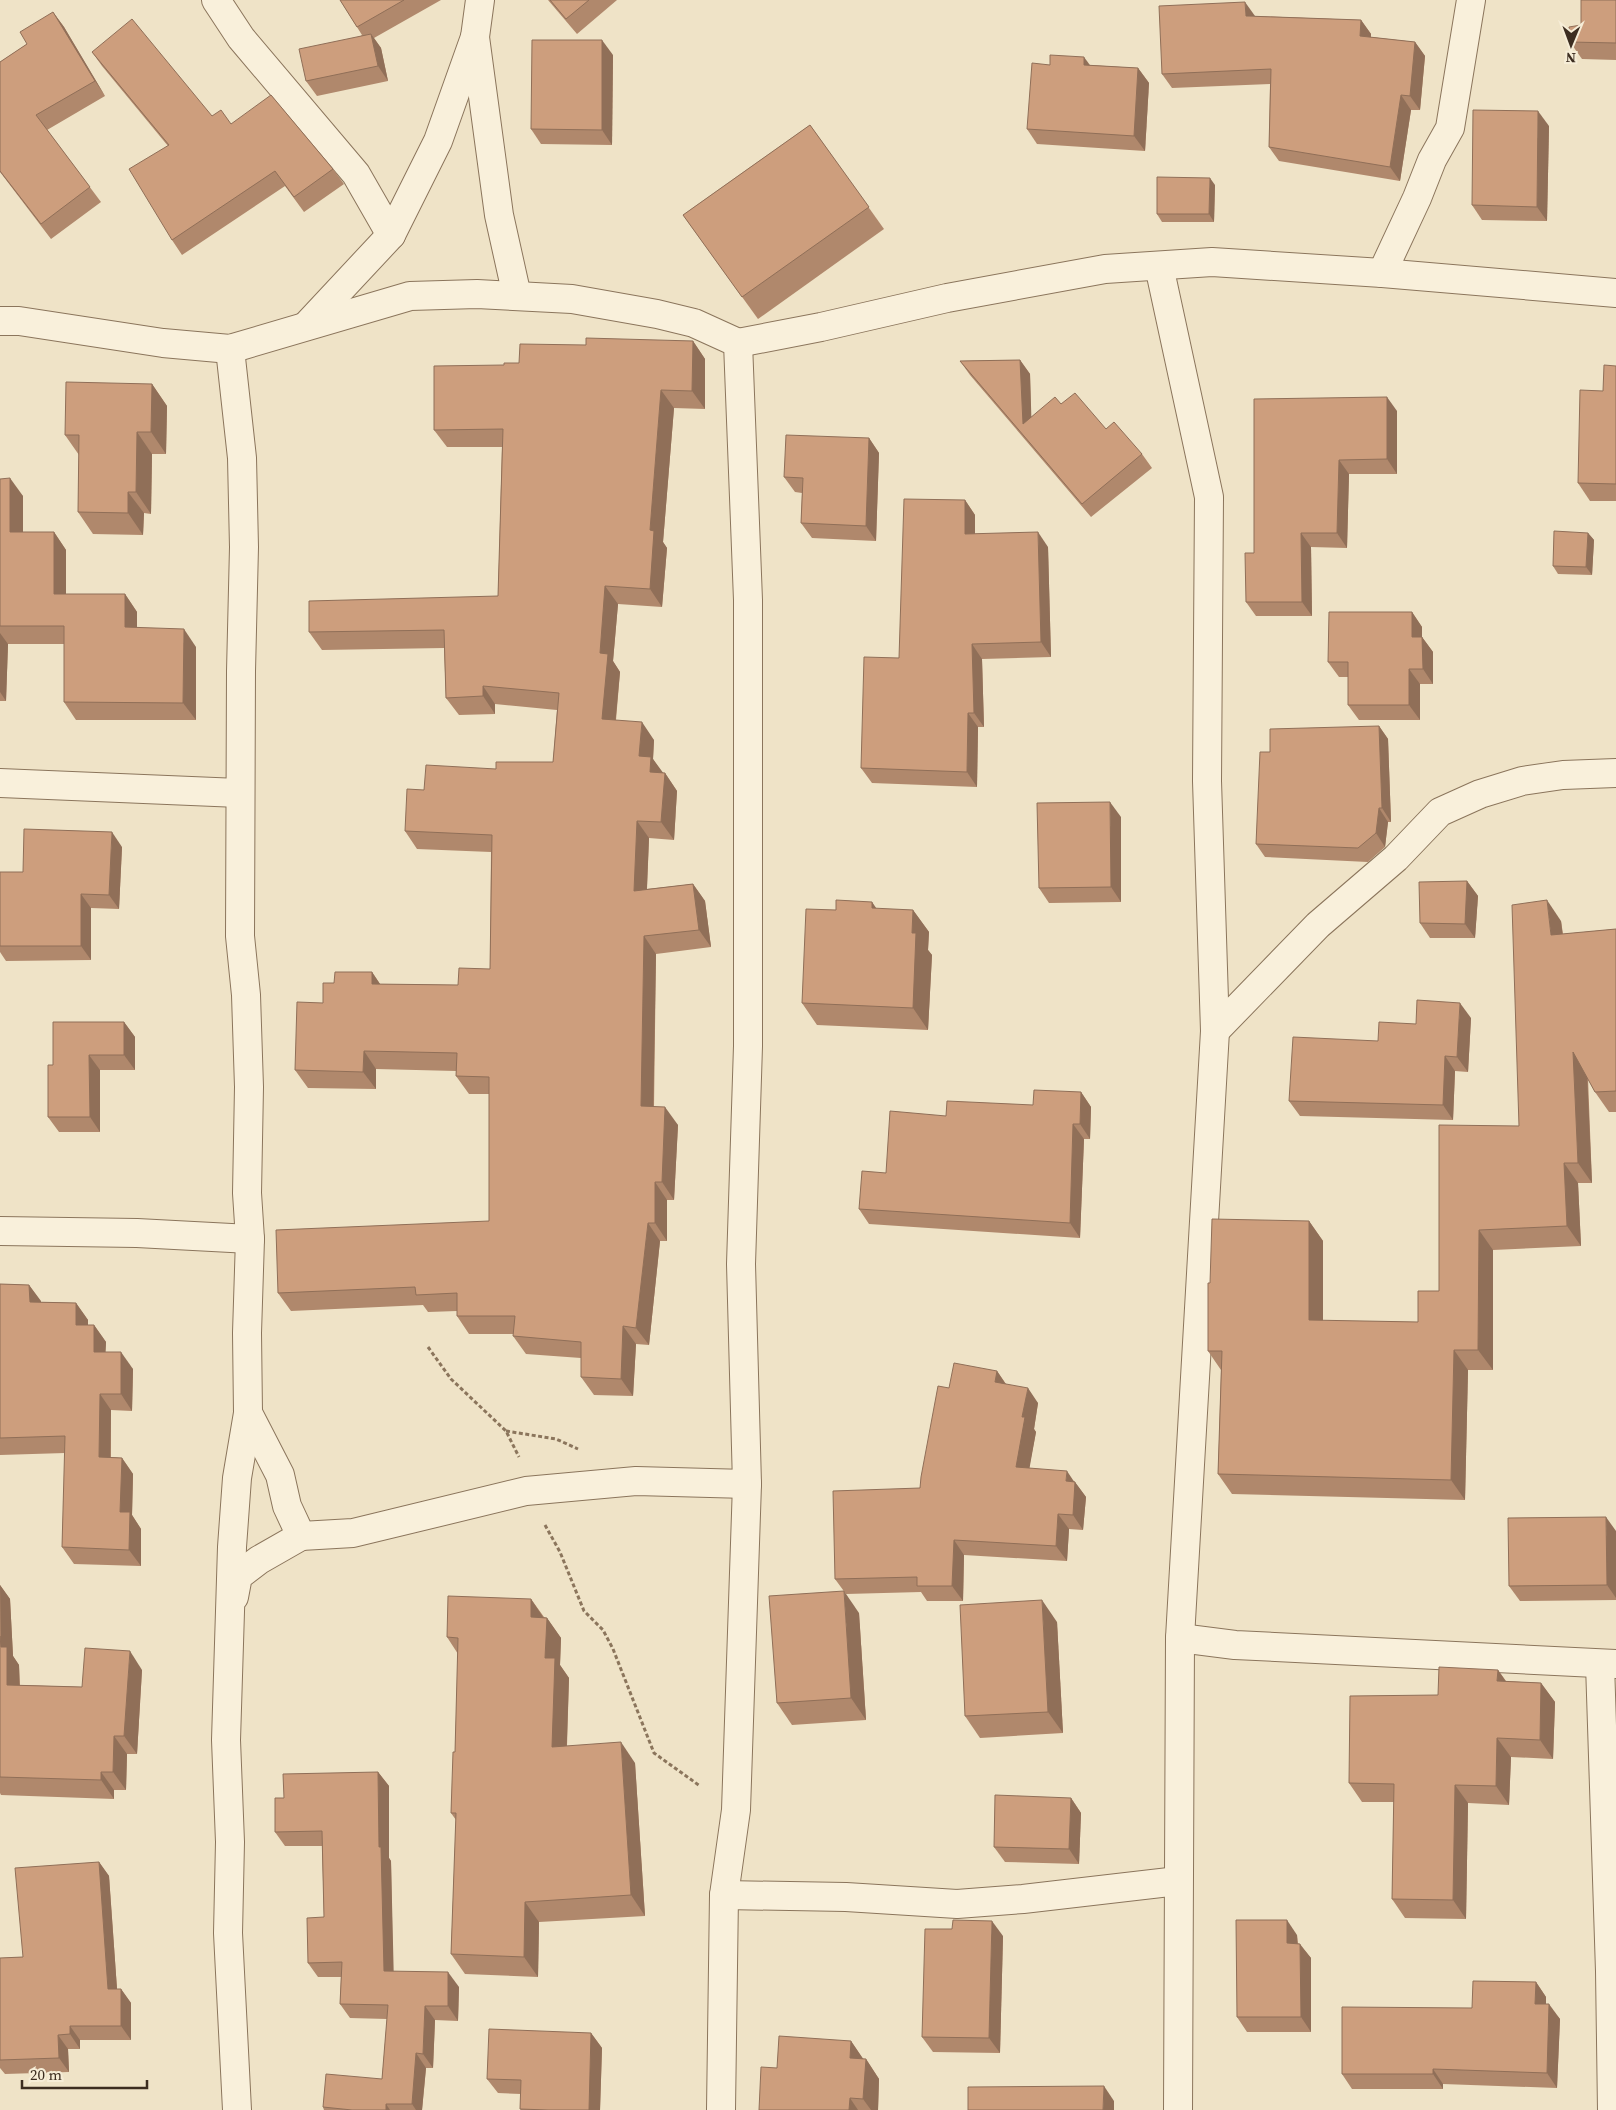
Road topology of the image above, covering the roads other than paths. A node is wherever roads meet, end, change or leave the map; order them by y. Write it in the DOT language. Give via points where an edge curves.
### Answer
graph roads {
  1 [pos="216,0"];
  2 [pos="480,0"];
  3 [pos="1471,0"];
  4 [pos="475,37"];
  5 [pos="391,235"];
  6 [pos="1159,266"];
  7 [pos="1382,273"];
  8 [pos="1616,293"];
  9 [pos="517,296"];
  10 [pos="0,321"];
  11 [pos="305,327"];
  12 [pos="738,343"];
  13 [pos="230,349"];
  14 [pos="1616,773"];
  15 [pos="0,783"];
  16 [pos="239,793"];
  17 [pos="1215,1031"];
  18 [pos="0,1231"];
  19 [pos="250,1239"];
  20 [pos="248,1412"];
  21 [pos="747,1484"];
  22 [pos="301,1536"];
  23 [pos="231,1615"];
  24 [pos="1180,1638"];
  25 [pos="1608,1664"];
  26 [pos="1178,1881"];
  27 [pos="724,1895"];
  28 [pos="237,2110"];
  29 [pos="721,2110"];
  30 [pos="1178,2110"];
  31 [pos="1612,2110"];
  1 -- 5 [label="street" via="241,38 356,174"];
  2 -- 4 [label="street"];
  3 -- 7 [label="street" via="1450,128 1432,160"];
  4 -- 5 [label="street" via="438,141"];
  4 -- 9 [label="street" via="499,215"];
  5 -- 11 [label="street"];
  6 -- 7 [label="street" via="1212,262"];
  6 -- 12 [label="street" via="1105,269 947,298"];
  6 -- 17 [label="street" via="1209,497 1207,781"];
  7 -- 8 [label="street"];
  9 -- 11 [label="street" via="410,296"];
  9 -- 12 [label="street" via="572,299 657,314 694,323"];
  10 -- 13 [label="street"];
  11 -- 13 [label="street"];
  12 -- 21 [label="street" via="748,600 748,1046 741,1264"];
  13 -- 16 [label="street" via="242,458 244,547"];
  14 -- 17 [label="street" via="1563,775 1522,781 1480,794 1440,812 1396,858 1318,925"];
  15 -- 16 [label="street"];
  16 -- 19 [label="street" via="240,936 249,1087 247,1192"];
  17 -- 24 [label="street"];
  18 -- 19 [label="street"];
  19 -- 20 [label="street"];
  20 -- 22 [label="street" via="280,1475 287,1506"];
  20 -- 23 [label="street" via="237,1478"];
  21 -- 22 [label="street" via="636,1481 526,1491 353,1533"];
  21 -- 27 [label="street" via="736,1810"];
  22 -- 23 [label="street" via="238,1576"];
  23 -- 28 [label="street" via="226,1740 230,1842 228,1933"];
  24 -- 25 [label="street" via="1234,1645"];
  24 -- 26 [label="street"];
  25 -- 31 [label="street"];
  26 -- 27 [label="street" via="957,1904 846,1897"];
  26 -- 30 [label="street"];
  27 -- 29 [label="street"];
}
